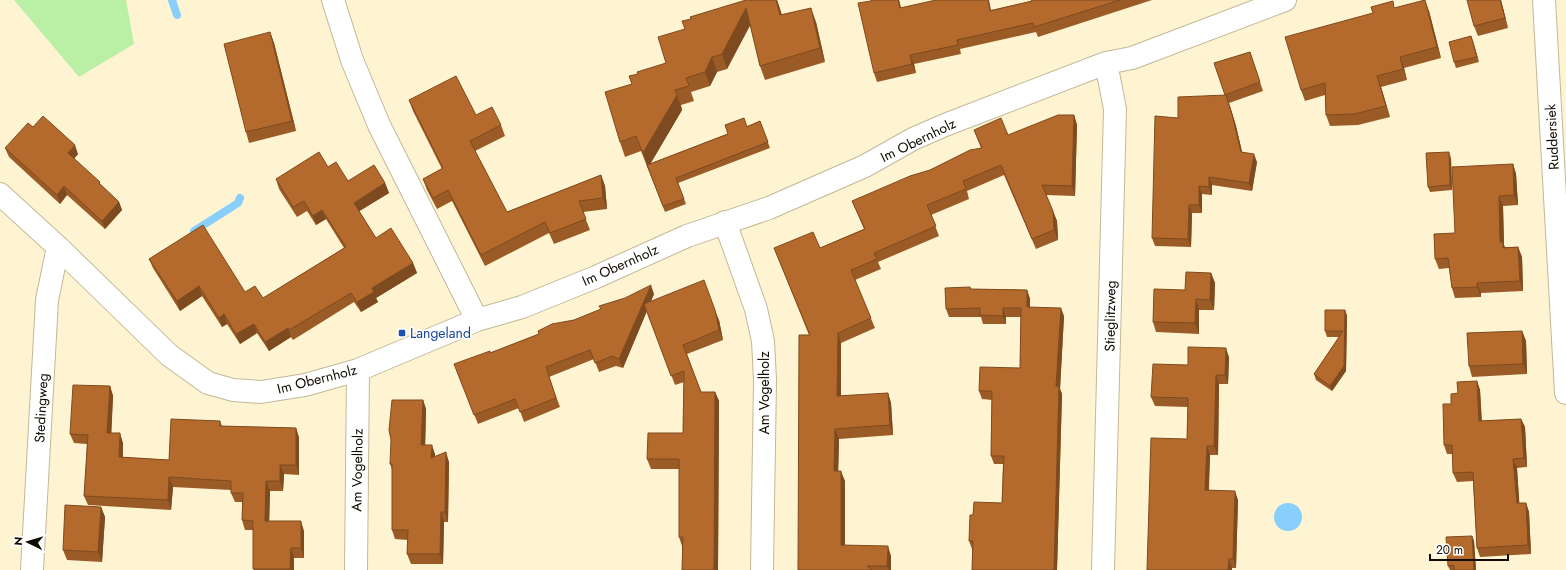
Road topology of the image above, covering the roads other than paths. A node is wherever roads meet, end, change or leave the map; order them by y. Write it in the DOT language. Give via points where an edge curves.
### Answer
graph roads {
  1 [pos="333,0"];
  2 [pos="1284,0"];
  3 [pos="1544,0"];
  4 [pos="1106,63"];
  5 [pos="0,194"];
  6 [pos="725,222"];
  7 [pos="58,247"];
  8 [pos="477,320"];
  9 [pos="358,370"];
  10 [pos="1566,393"];
  11 [pos="32,570"];
  12 [pos="356,570"];
  13 [pos="762,570"];
  14 [pos="1103,570"];
  1 -- 8 [label="street" via="352,60 379,125"];
  2 -- 4 [label="street, Im Obernholz" via="1132,58"];
  3 -- 10 [label="street, Ruddersiek"];
  4 -- 6 [label="street, Im Obernholz" via="945,125 913,139 865,166 769,208"];
  4 -- 14 [label="street, Stieglitzweg" via="1115,109"];
  5 -- 7 [label="street, Im Obernholz"];
  6 -- 8 [label="street, Im Obernholz" via="659,247 596,277 522,307"];
  6 -- 13 [label="street, Am Vogelholz" via="756,309 763,341"];
  7 -- 9 [label="street, Im Obernholz" via="169,355 208,383 233,390 261,392 305,385"];
  7 -- 11 [label="street, Stedingweg" via="47,300"];
  8 -- 9 [label="street, Im Obernholz"];
  9 -- 12 [label="street, Am Vogelholz"];
}
